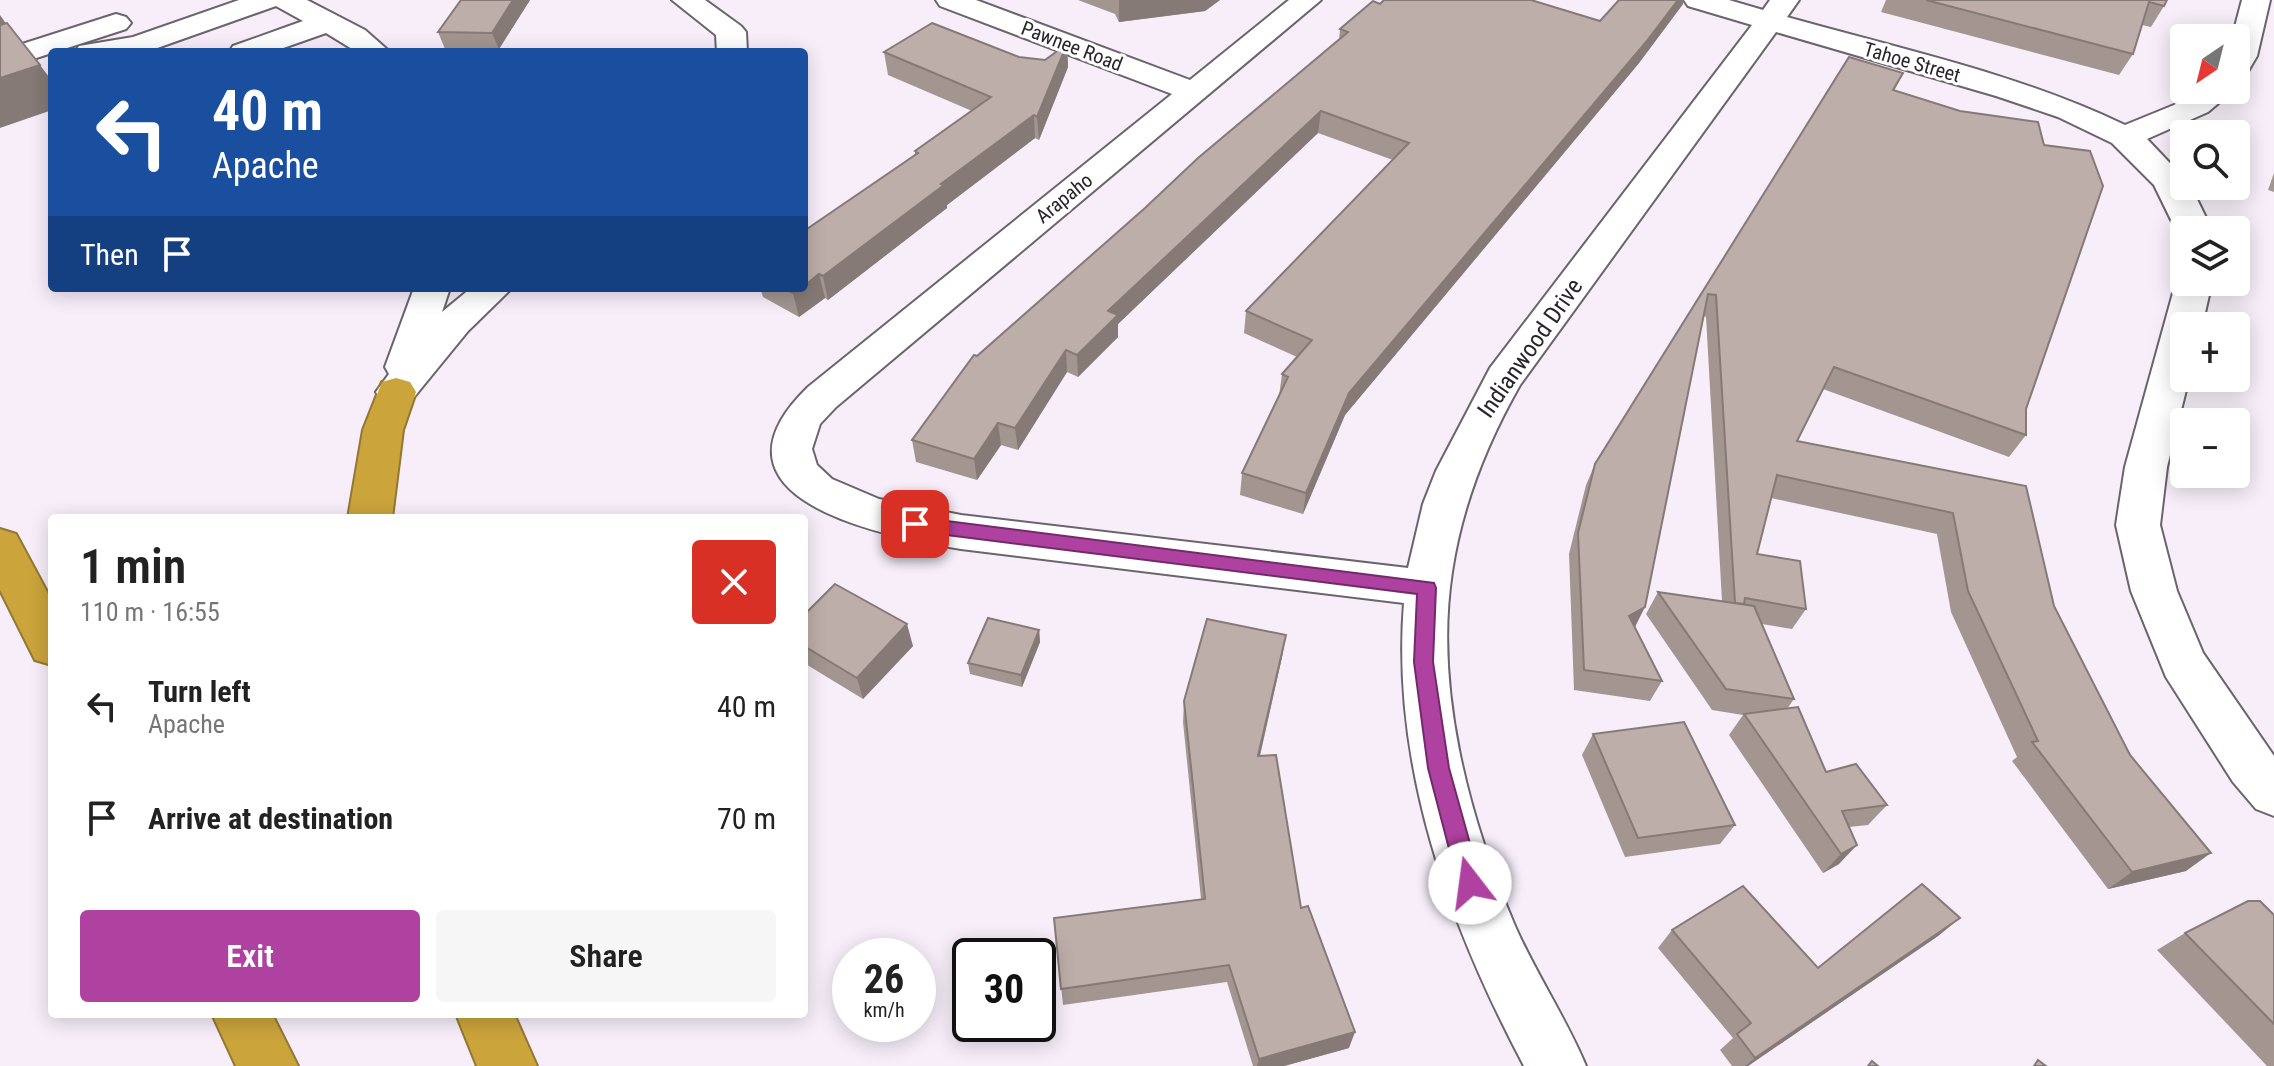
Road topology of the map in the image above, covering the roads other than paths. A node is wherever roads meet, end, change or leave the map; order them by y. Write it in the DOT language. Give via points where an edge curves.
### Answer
graph roads {
  1 [pos="267,0"];
  2 [pos="285,0"];
  3 [pos="686,0"];
  4 [pos="950,0"];
  5 [pos="1307,0"];
  6 [pos="1698,0"];
  7 [pos="2256,0"];
  8 [pos="173,4"];
  9 [pos="1778,10"];
  10 [pos="328,22"];
  11 [pos="2250,24"];
  12 [pos="142,48"];
  13 [pos="255,48"];
  14 [pos="370,48"];
  15 [pos="732,48"];
  16 [pos="27,52"];
  17 [pos="1195,92"];
  18 [pos="2200,104"];
  19 [pos="2123,136"];
  20 [pos="2189,216"];
  21 [pos="431,292"];
  22 [pos="489,292"];
  23 [pos="2190,296"];
  24 [pos="396,392"];
  25 [pos="371,514"];
  26 [pos="0,546"];
  27 [pos="1427,588"];
  28 [pos="48,638"];
  29 [pos="2274,793"];
  30 [pos="243,1018"];
  31 [pos="487,1018"];
  32 [pos="268,1066"];
  33 [pos="507,1066"];
  34 [pos="1556,1066"];
  1 -- 12 [label="street"];
  2 -- 10 [label="street"];
  3 -- 15 [label="street" via="731,32"];
  4 -- 17 [label="street, Pawnee Road"];
  5 -- 17 [label="street, Arapaho"];
  6 -- 9 [label="street, Tahoe Street"];
  7 -- 11 [label="street"];
  8 -- 16 [label="street"];
  9 -- 19 [label="street, Tahoe Street" via="2069,110"];
  9 -- 27 [label="street, Indianwood Drive" via="1504,378 1472,434 1444,507"];
  10 -- 13 [label="street"];
  10 -- 14 [label="street"];
  17 -- 27 [label="street, Arapaho" via="822,397 801,421 793,443 795,464 809,486 854,509 892,520"];
  18 -- 19 [label="street"];
  19 -- 20 [label="street, Tahoe Street" via="2164,173"];
  21 -- 24 [label="street"];
  22 -- 24 [label="street" via="455,322"];
  23 -- 29 [label="street" via="2146,467 2138,525 2154,591 2183,663"];
  24 -- 25 [label="highway" via="383,430"];
  26 -- 28 [label="highway"];
  27 -- 34 [label="street, Indianwood Drive" via="1423,662 1442,783 1470,883 1523,1010"];
  30 -- 32 [label="highway"];
  31 -- 33 [label="highway"];
}
